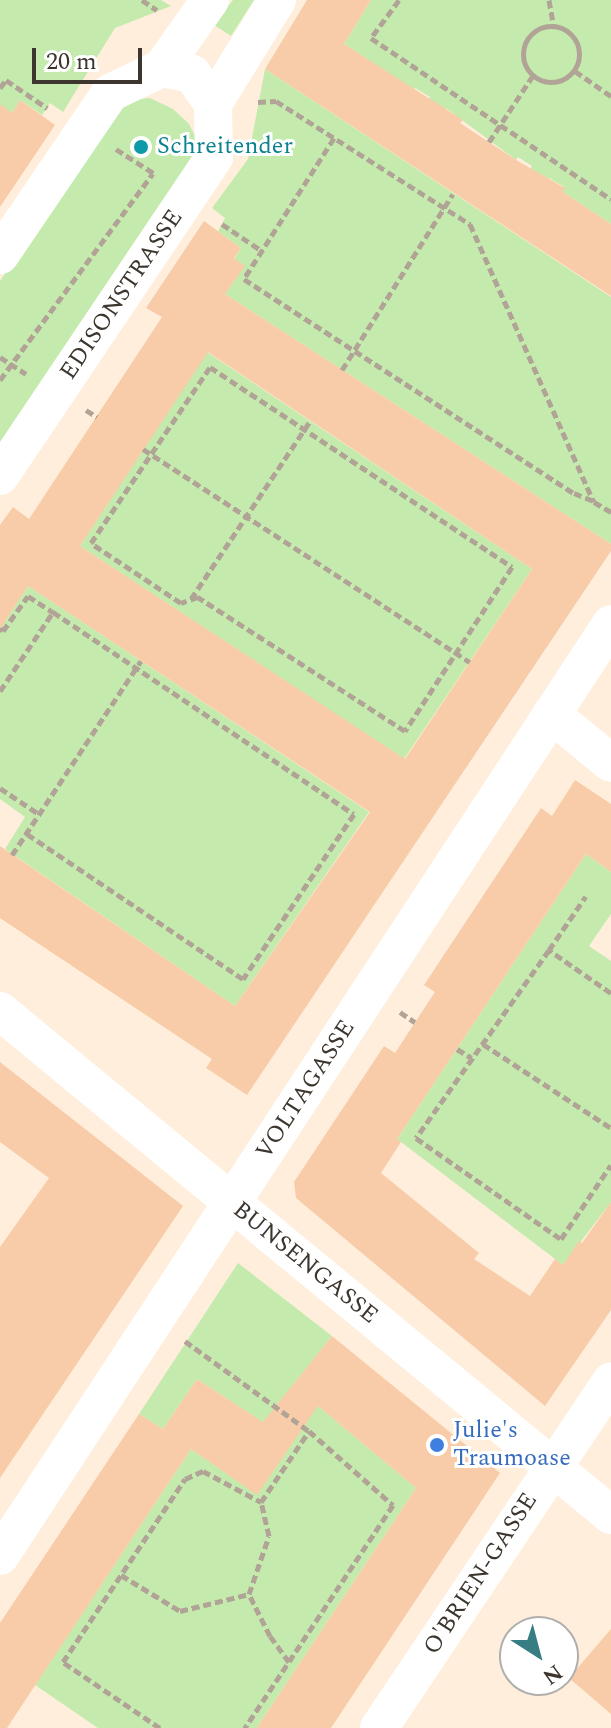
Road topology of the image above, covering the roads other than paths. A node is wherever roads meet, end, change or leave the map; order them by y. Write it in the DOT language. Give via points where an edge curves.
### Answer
graph roads {
  1 [pos="210,0"];
  2 [pos="277,0"];
  3 [pos="162,68"];
  4 [pos="213,104"];
  5 [pos="0,255"];
  6 [pos="0,476"];
  7 [pos="611,624"];
  8 [pos="551,714"];
  9 [pos="611,763"];
  10 [pos="0,1011"];
  11 [pos="232,1203"];
  12 [pos="611,1381"];
  13 [pos="552,1466"];
  14 [pos="611,1515"];
  15 [pos="0,1556"];
  16 [pos="379,1728"];
  1 -- 3 [label="street"];
  2 -- 4 [label="street"];
  3 -- 4 [label="street" via="192,74"];
  3 -- 5 [label="street" via="110,93"];
  4 -- 6 [label="street, EDISONSTRASSE" via="214,157"];
  7 -- 8 [label="street, VOLTAGASSE"];
  8 -- 9 [label="street"];
  8 -- 11 [label="street, VOLTAGASSE"];
  10 -- 11 [label="street, BUNSENGASSE"];
  11 -- 13 [label="street, BUNSENGASSE"];
  11 -- 15 [label="street, VOLTAGASSE"];
  12 -- 13 [label="street, O'BRIEN-GASSE"];
  13 -- 14 [label="street, BUNSENGASSE"];
  13 -- 16 [label="street, O'BRIEN-GASSE"];
}
